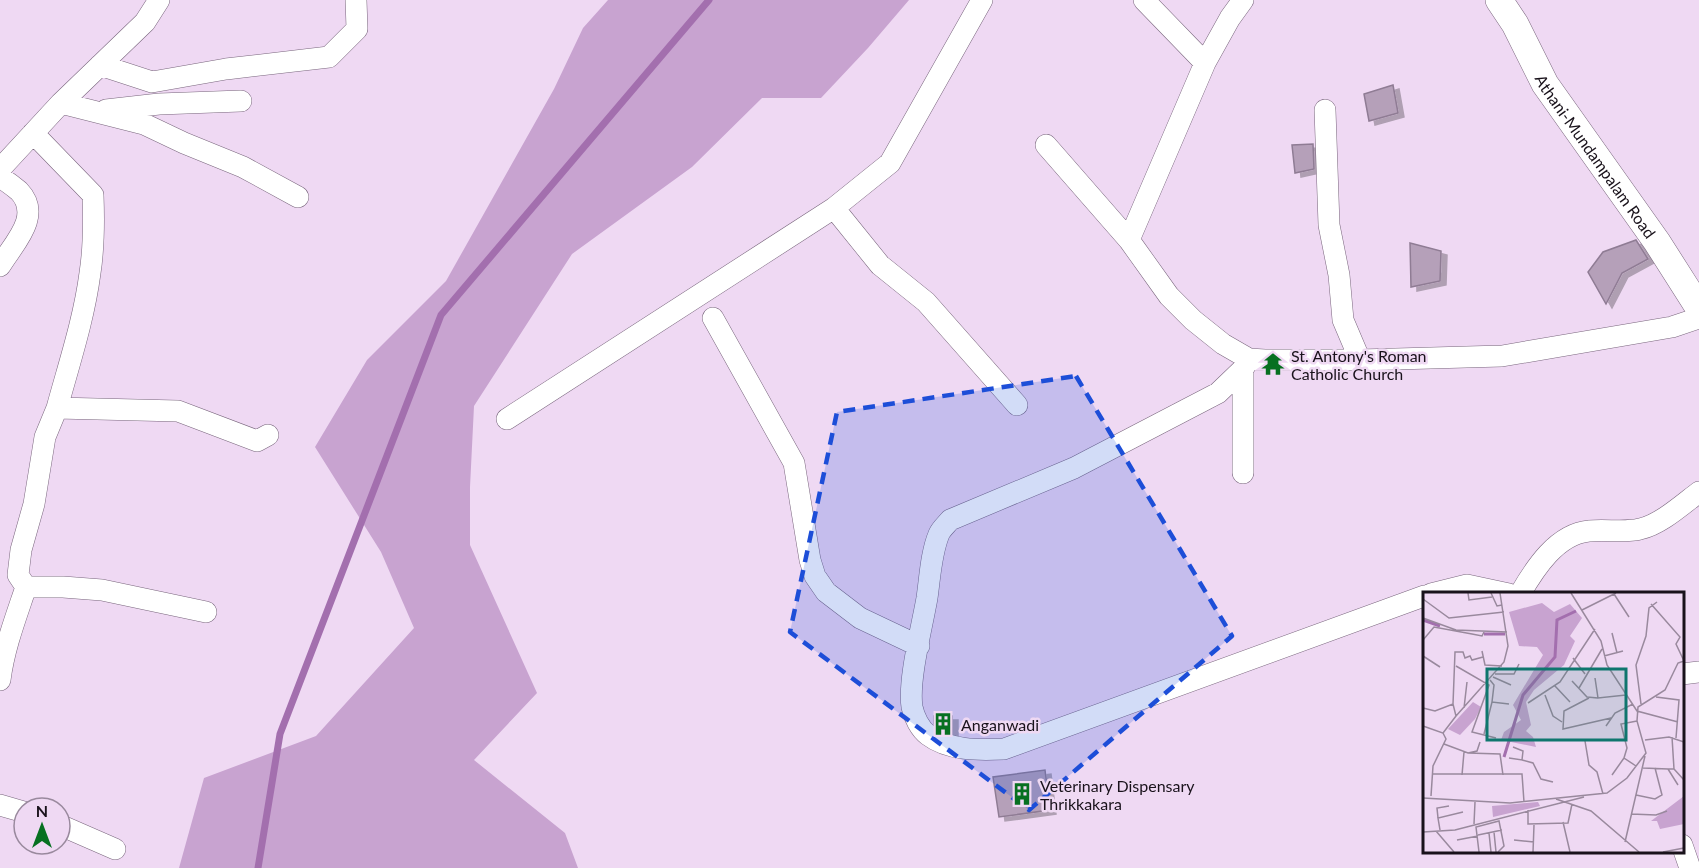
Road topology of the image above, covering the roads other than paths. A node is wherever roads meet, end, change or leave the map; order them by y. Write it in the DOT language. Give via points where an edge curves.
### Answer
graph roads {
  1 [pos="159,0"];
  2 [pos="356,0"];
  3 [pos="982,0"];
  4 [pos="1143,0"];
  5 [pos="1243,0"];
  6 [pos="1499,0"];
  7 [pos="1205,63"];
  8 [pos="100,65"];
  9 [pos="241,101"];
  10 [pos="61,102"];
  11 [pos="1325,110"];
  12 [pos="96,111"];
  13 [pos="33,133"];
  14 [pos="1046,145"];
  15 [pos="0,169"];
  16 [pos="0,177"];
  17 [pos="298,197"];
  18 [pos="834,208"];
  19 [pos="1129,240"];
  20 [pos="0,266"];
  21 [pos="1699,308"];
  22 [pos="713,318"];
  23 [pos="1699,318"];
  24 [pos="1360,360"];
  25 [pos="1246,364"];
  26 [pos="1017,405"];
  27 [pos="57,408"];
  28 [pos="507,419"];
  29 [pos="268,435"];
  30 [pos="1243,473"];
  31 [pos="1699,492"];
  32 [pos="26,587"];
  33 [pos="1439,592"];
  34 [pos="1500,592"];
  35 [pos="1521,592"];
  36 [pos="1423,597"];
  37 [pos="206,612"];
  38 [pos="919,646"];
  39 [pos="1699,672"];
  40 [pos="1684,674"];
  41 [pos="0,680"];
  42 [pos="72,830"];
  43 [pos="1684,848"];
  44 [pos="116,849"];
  45 [pos="1690,868"];
  1 -- 8 [label="street" via="145,22"];
  2 -- 8 [label="street" via="357,29 329,57 152,82"];
  3 -- 18 [label="street" via="890,163"];
  4 -- 7 [label="street"];
  5 -- 7 [label="street"];
  6 -- 21 [label="street, Athani-Mundampalam Road" via="1545,84"];
  7 -- 19 [label="street"];
  8 -- 10 [label="street"];
  9 -- 12 [label="street"];
  10 -- 12 [label="street"];
  10 -- 13 [label="street"];
  11 -- 24 [label="street" via="1329,225 1343,320"];
  12 -- 17 [label="street" via="144,124 243,166"];
  13 -- 15 [label="street"];
  13 -- 27 [label="street" via="93,195 90,274"];
  14 -- 19 [label="street"];
  16 -- 20 [label="street" via="21,192 28,210 26,228"];
  18 -- 26 [label="street" via="880,265 926,302"];
  18 -- 28 [label="street"];
  19 -- 25 [label="street" via="1169,296"];
  22 -- 38 [label="street" via="794,463 815,576 826,592 860,618"];
  23 -- 24 [label="street" via="1672,327 1502,357"];
  24 -- 25 [label="street"];
  25 -- 30 [label="street"];
  25 -- 38 [label="street" via="1218,393 1154,427 1074,468 950,520 940,532 935,549"];
  27 -- 29 [label="street" via="178,411 257,441"];
  27 -- 32 [label="street" via="45,437 34,504 21,550 18,575"];
  31 -- 35 [label="street" via="1641,529 1587,531 1564,539 1534,569"];
  32 -- 37 [label="street" via="102,590"];
  32 -- 41 [label="street"];
  33 -- 34 [label="street" via="1467,585"];
  36 -- 38 [label="street" via="1004,749 950,746 927,735 916,721 912,707"];
  39 -- 40 [label="street"];
  42 -- 44 [label="street"];
  43 -- 45 [label="street"];
}
